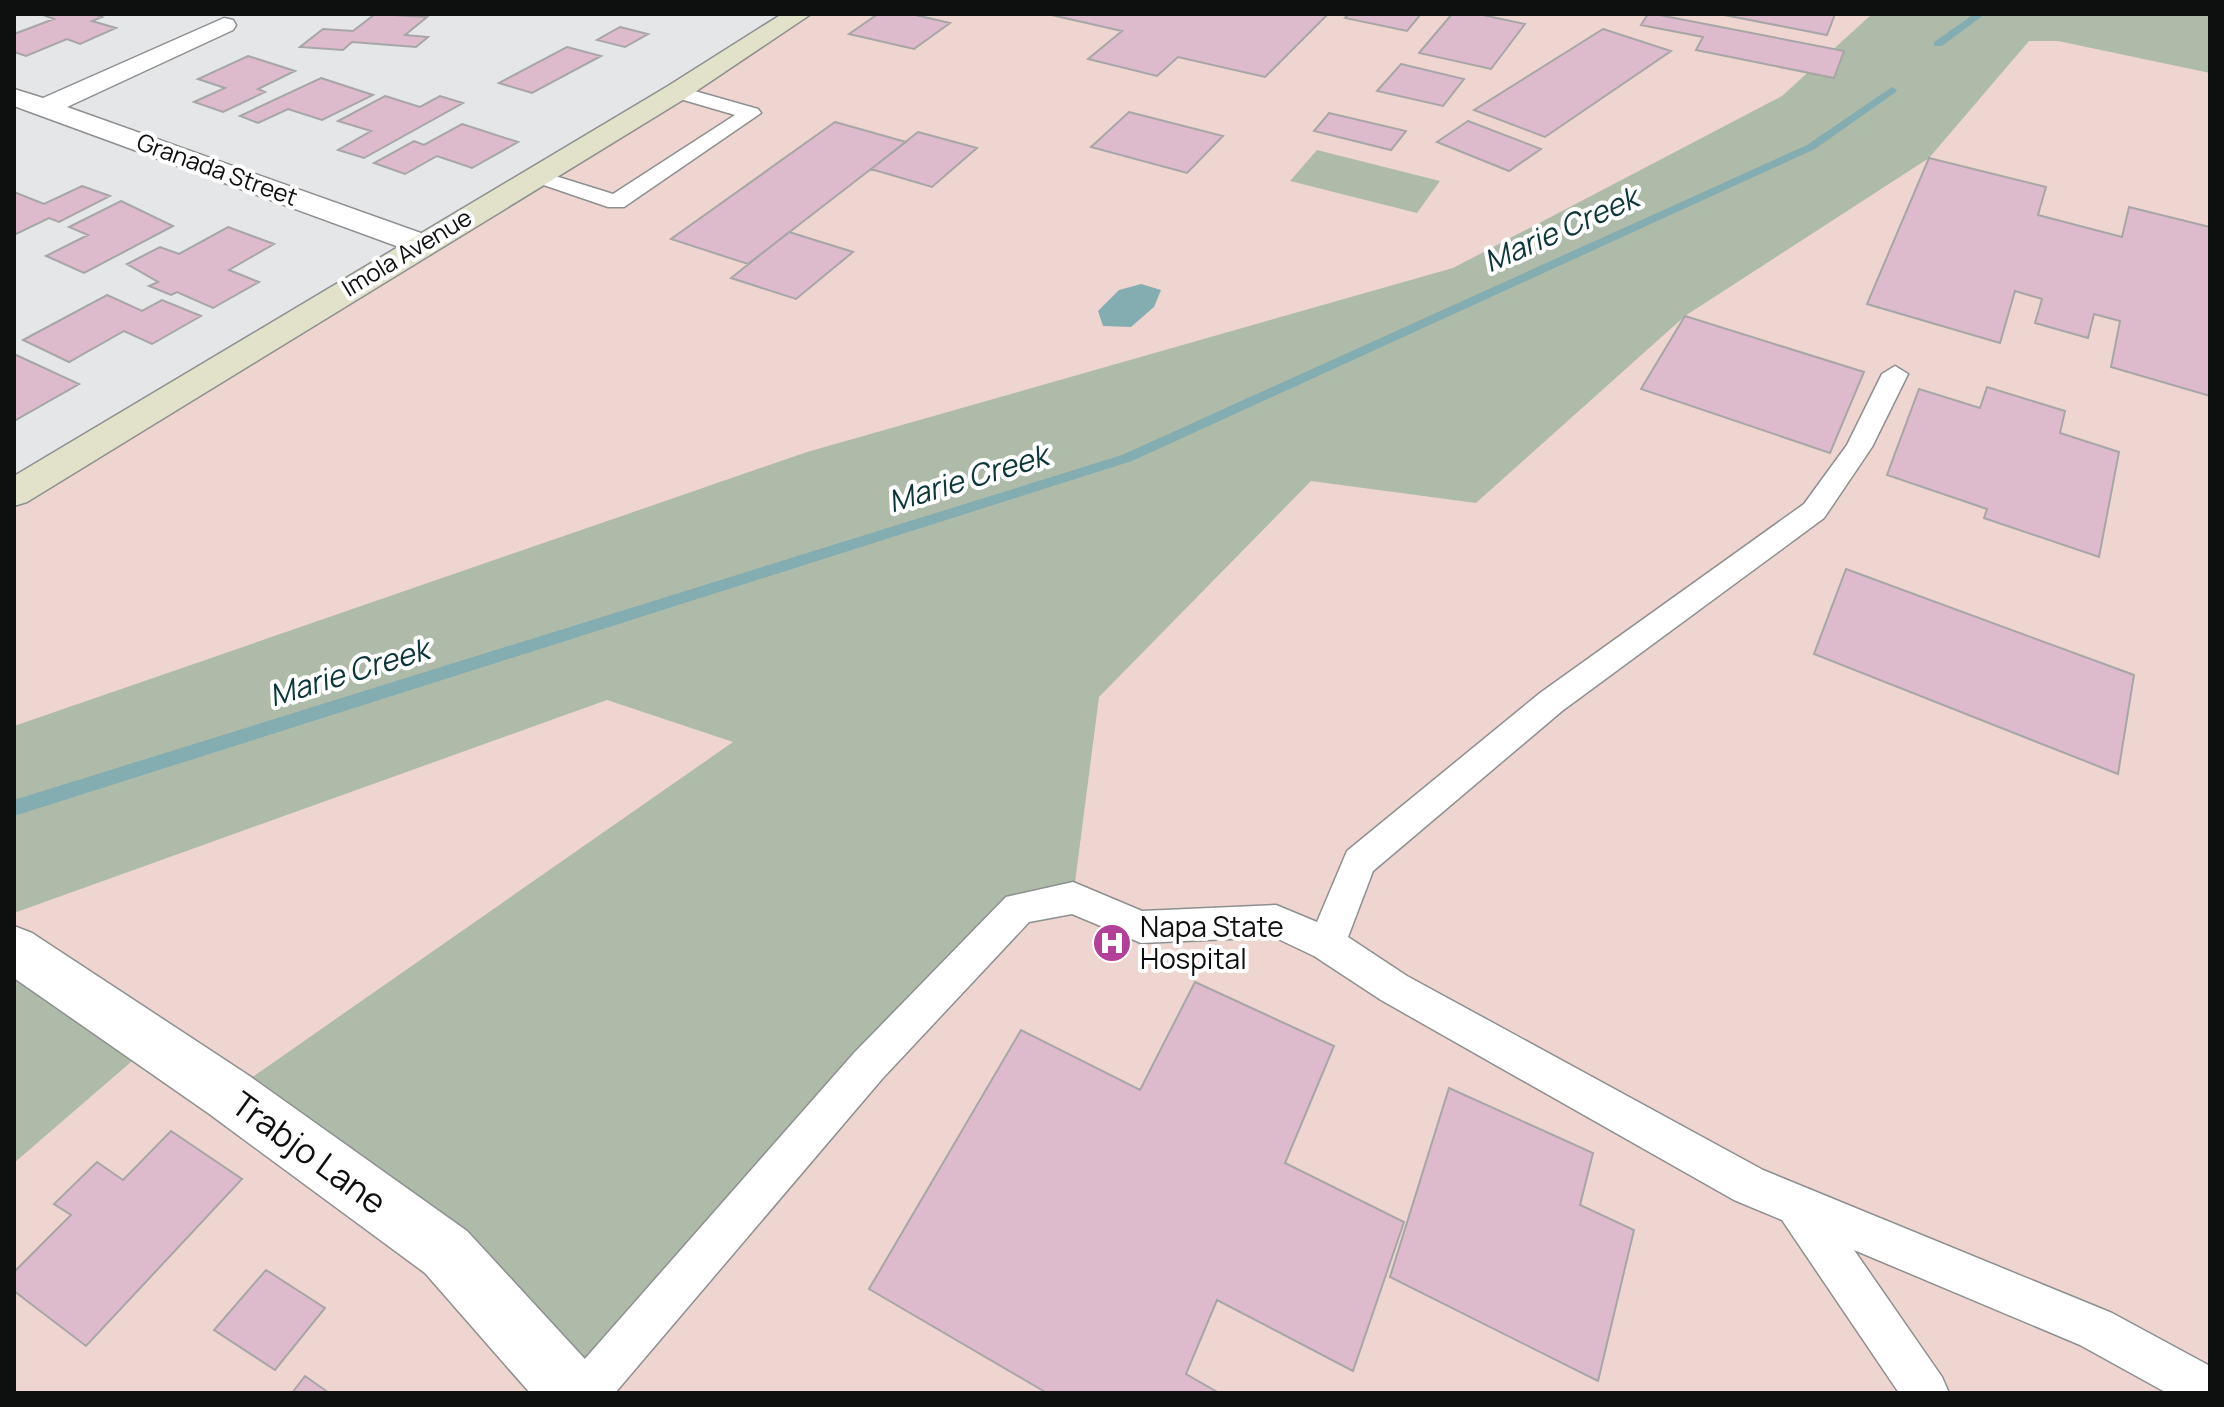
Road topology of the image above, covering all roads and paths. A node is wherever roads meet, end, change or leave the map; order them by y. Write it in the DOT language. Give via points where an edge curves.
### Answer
graph roads {
  1 [pos="799,14"];
  2 [pos="224,25"];
  3 [pos="677,92"];
  4 [pos="14,97"];
  5 [pos="43,108"];
  6 [pos="536,176"];
  7 [pos="421,244"];
  8 [pos="1895,374"];
  9 [pos="14,493"];
  10 [pos="1327,944"];
  11 [pos="14,949"];
  12 [pos="1797,1205"];
  13 [pos="2210,1391"];
  14 [pos="572,1393"];
  15 [pos="585,1393"];
  16 [pos="1926,1393"];
  1 -- 3 [label="street, Imola Avenue"];
  2 -- 5 [label="street"];
  3 -- 6 [label="street, Imola Avenue"];
  3 -- 6 [label="lane" via="751,113 616,202"];
  4 -- 5 [label="street, Granada Street"];
  5 -- 7 [label="street, Granada Street"];
  6 -- 7 [label="street, Imola Avenue"];
  7 -- 9 [label="street, Imola Avenue"];
  8 -- 10 [label="lane" via="1859,447 1814,511 1551,702 1359,862"];
  10 -- 12 [label="lane" via="1435,1011 1749,1185"];
  10 -- 15 [label="lane" via="1276,921 1141,927 1073,898 1019,908 868,1066"];
  11 -- 14 [label="street, Trabjo Lane" via="228,1094 446,1252"];
  12 -- 13 [label="lane" via="2096,1329"];
  12 -- 16 [label="lane"];
}
